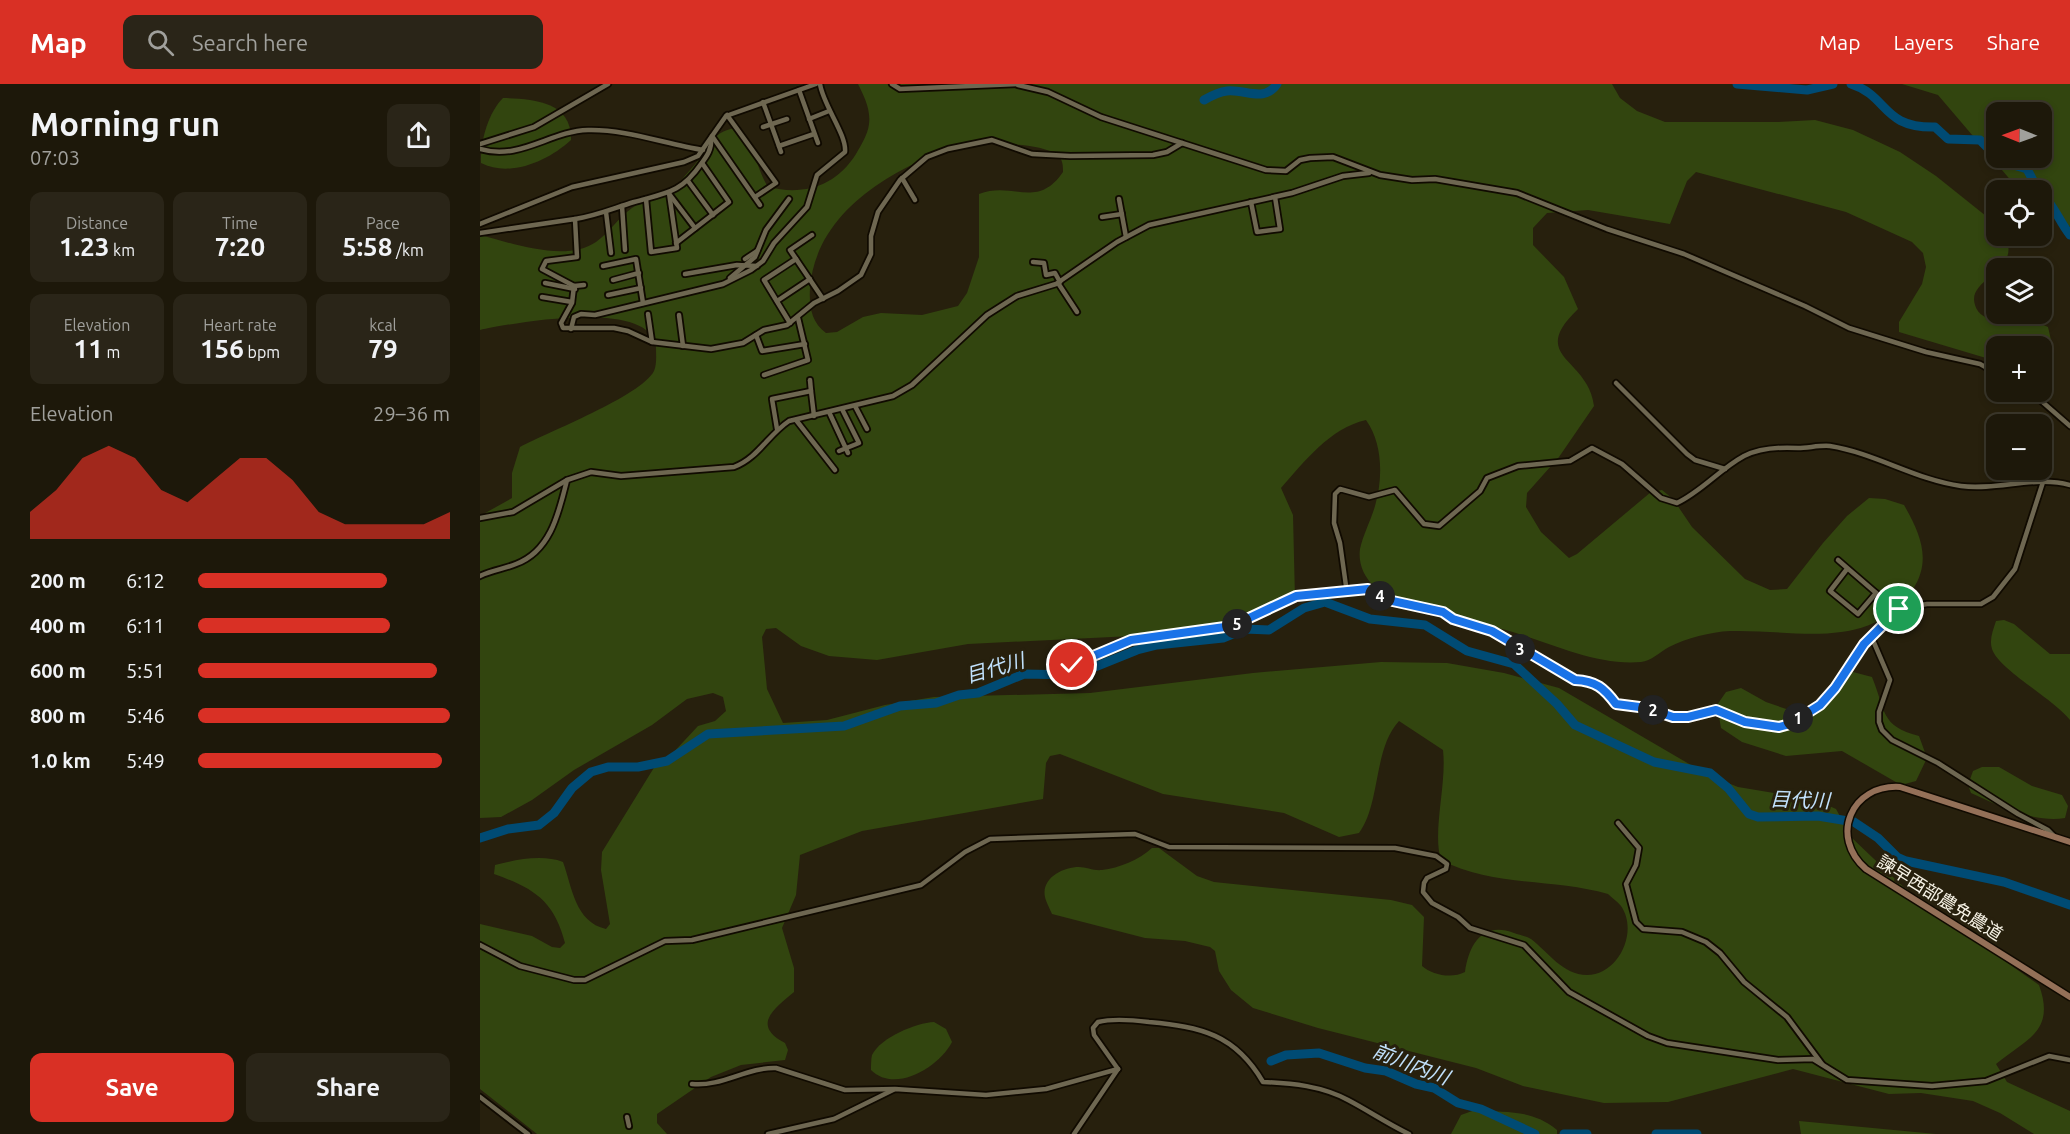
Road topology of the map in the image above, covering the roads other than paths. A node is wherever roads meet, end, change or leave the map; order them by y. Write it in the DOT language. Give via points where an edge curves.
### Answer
graph roads {
  1 [pos="608,84"];
  2 [pos="818,84"];
  3 [pos="892,84"];
  4 [pos="999,84"];
  5 [pos="1020,84"];
  6 [pos="798,90"];
  7 [pos="763,102"];
  8 [pos="829,111"];
  9 [pos="727,115"];
  10 [pos="787,119"];
  11 [pos="809,119"];
  12 [pos="771,124"];
  13 [pos="763,127"];
  14 [pos="814,134"];
  15 [pos="712,137"];
  16 [pos="818,143"];
  17 [pos="1182,143"];
  18 [pos="480,144"];
  19 [pos="779,146"];
  20 [pos="480,149"];
  21 [pos="703,150"];
  22 [pos="781,152"];
  23 [pos="702,163"];
  24 [pos="1372,173"];
  25 [pos="902,178"];
  26 [pos="688,181"];
  27 [pos="669,193"];
  28 [pos="755,197"];
  29 [pos="1275,197"];
  30 [pos="646,199"];
  31 [pos="789,199"];
  32 [pos="1119,199"];
  33 [pos="915,200"];
  34 [pos="1251,202"];
  35 [pos="760,205"];
  36 [pos="622,206"];
  37 [pos="606,212"];
  38 [pos="1122,214"];
  39 [pos="712,215"];
  40 [pos="1102,217"];
  41 [pos="575,219"];
  42 [pos="480,224"];
  43 [pos="694,228"];
  44 [pos="480,233"];
  45 [pos="812,235"];
  46 [pos="1126,237"];
  47 [pos="676,243"];
  48 [pos="625,250"];
  49 [pos="757,251"];
  50 [pos="611,253"];
  51 [pos="745,259"];
  52 [pos="796,259"];
  53 [pos="1033,262"];
  54 [pos="603,266"];
  55 [pos="746,266"];
  56 [pos="757,266"];
  57 [pos="639,273"];
  58 [pos="685,274"];
  59 [pos="730,278"];
  60 [pos="810,279"];
  61 [pos="613,280"];
  62 [pos="1059,282"];
  63 [pos="545,283"];
  64 [pos="584,285"];
  65 [pos="574,287"];
  66 [pos="641,288"];
  67 [pos="609,295"];
  68 [pos="542,297"];
  69 [pos="823,298"];
  70 [pos="777,301"];
  71 [pos="572,302"];
  72 [pos="643,303"];
  73 [pos="1077,312"];
  74 [pos="648,314"];
  75 [pos="679,315"];
  76 [pos="798,318"];
  77 [pos="790,323"];
  78 [pos="571,329"];
  79 [pos="756,335"];
  80 [pos="652,342"];
  81 [pos="805,344"];
  82 [pos="683,346"];
  83 [pos="1986,367"];
  84 [pos="764,375"];
  85 [pos="810,380"];
  86 [pos="1617,383"];
  87 [pos="811,391"];
  88 [pos="2042,402"];
  89 [pos="855,406"];
  90 [pos="842,409"];
  91 [pos="829,412"];
  92 [pos="814,416"];
  93 [pos="796,420"];
  94 [pos="2070,426"];
  95 [pos="777,429"];
  96 [pos="867,429"];
  97 [pos="848,450"];
  98 [pos="839,451"];
  99 [pos="1725,469"];
  100 [pos="835,470"];
  101 [pos="567,480"];
  102 [pos="2043,483"];
  103 [pos="2070,485"];
  104 [pos="480,518"];
  105 [pos="1838,560"];
  106 [pos="1848,569"];
  107 [pos="480,576"];
  108 [pos="1347,593"];
  109 [pos="1876,593"];
  110 [pos="1897,611"];
  111 [pos="1872,638"];
  112 [pos="1072,665"];
  113 [pos="1618,823"];
  114 [pos="2055,838"];
  115 [pos="2070,842"];
  116 [pos="480,945"];
  117 [pos="2070,996"];
  118 [pos="2070,1060"];
  119 [pos="1823,1066"];
  120 [pos="1118,1069"];
  121 [pos="692,1084"];
  122 [pos="895,1089"];
  123 [pos="480,1097"];
  124 [pos="627,1117"];
  125 [pos="629,1126"];
  126 [pos="528,1134"];
  127 [pos="768,1134"];
  128 [pos="1074,1134"];
  129 [pos="1409,1134"];
  1 -- 18 [label="street" via="534,127"];
  2 -- 6 [label="street"];
  2 -- 8 [label="street"];
  3 -- 4 [label="street" via="900,89"];
  4 -- 5 [label="street"];
  5 -- 17 [label="street" via="1048,92 1101,117"];
  6 -- 7 [label="street"];
  6 -- 11 [label="street"];
  7 -- 9 [label="street"];
  7 -- 12 [label="street"];
  8 -- 11 [label="street"];
  8 -- 56 [label="street" via="845,152 817,175 807,207"];
  9 -- 15 [label="street"];
  9 -- 28 [label="street" via="776,183"];
  10 -- 12 [label="street"];
  11 -- 14 [label="street"];
  12 -- 13 [label="street"];
  12 -- 19 [label="street"];
  14 -- 16 [label="street"];
  14 -- 19 [label="street"];
  15 -- 21 [label="street"];
  15 -- 23 [label="street"];
  15 -- 28 [label="street"];
  17 -- 24 [label="street" via="1266,170 1286,171 1300,160 1333,157"];
  17 -- 25 [label="street" via="1153,155 1070,156 1032,154 992,140 927,157"];
  19 -- 22 [label="street"];
  20 -- 21 [label="street" via="520,151 586,130"];
  21 -- 42 [label="street" via="684,162 572,187"];
  23 -- 26 [label="street"];
  23 -- 39 [label="street" via="729,200"];
  24 -- 29 [label="street" via="1343,176"];
  24 -- 83 [label="street" via="1517,193 1684,254 1849,328"];
  25 -- 33 [label="street"];
  25 -- 69 [label="street" via="878,212 871,254 861,275"];
  26 -- 27 [label="street"];
  26 -- 39 [label="street"];
  27 -- 30 [label="street"];
  27 -- 43 [label="street"];
  27 -- 47 [label="street"];
  28 -- 35 [label="street"];
  29 -- 34 [label="street"];
  29 -- 34 [label="street" via="1280,229 1257,232"];
  30 -- 36 [label="street"];
  30 -- 47 [label="street" via="651,252 677,248"];
  31 -- 49 [label="street" via="765,230"];
  32 -- 38 [label="street"];
  34 -- 46 [label="street" via="1149,225"];
  36 -- 37 [label="street"];
  36 -- 48 [label="street"];
  37 -- 41 [label="street"];
  37 -- 50 [label="street"];
  38 -- 40 [label="street"];
  38 -- 46 [label="street"];
  39 -- 43 [label="street"];
  41 -- 44 [label="street"];
  41 -- 65 [label="street" via="577,257 546,261 542,269"];
  43 -- 47 [label="street"];
  45 -- 52 [label="street" via="790,250"];
  46 -- 62 [label="street"];
  49 -- 51 [label="street"];
  49 -- 55 [label="street"];
  52 -- 60 [label="street"];
  52 -- 70 [label="street" via="765,280"];
  53 -- 62 [label="street" via="1044,263 1046,275 1055,273"];
  54 -- 57 [label="street" via="634,258"];
  55 -- 56 [label="street"];
  55 -- 58 [label="street"];
  55 -- 59 [label="street"];
  56 -- 59 [label="street"];
  57 -- 61 [label="street"];
  57 -- 66 [label="street"];
  59 -- 72 [label="street" via="723,284"];
  60 -- 69 [label="street"];
  60 -- 70 [label="street"];
  62 -- 73 [label="street"];
  62 -- 89 [label="street" via="1017,296 987,315 912,385 893,396"];
  63 -- 65 [label="street"];
  64 -- 65 [label="street"];
  65 -- 71 [label="street"];
  66 -- 67 [label="street"];
  66 -- 72 [label="street"];
  68 -- 71 [label="street"];
  69 -- 76 [label="street"];
  70 -- 77 [label="street"];
  71 -- 78 [label="street" via="561,323 563,328"];
  72 -- 78 [label="street" via="595,315 581,314 574,317"];
  74 -- 80 [label="street"];
  75 -- 82 [label="street"];
  76 -- 77 [label="street"];
  76 -- 81 [label="street"];
  77 -- 79 [label="street"];
  78 -- 80 [label="street" via="614,328"];
  79 -- 81 [label="street" via="762,351"];
  79 -- 82 [label="street" via="743,343 711,349"];
  80 -- 82 [label="street"];
  81 -- 84 [label="street" via="808,360"];
  85 -- 87 [label="street"];
  86 -- 99 [label="street" via="1686,454"];
  87 -- 92 [label="street"];
  87 -- 95 [label="street" via="772,399"];
  88 -- 94 [label="street"];
  89 -- 90 [label="street"];
  89 -- 96 [label="street"];
  90 -- 91 [label="street"];
  90 -- 97 [label="street" via="859,443"];
  91 -- 92 [label="street"];
  91 -- 97 [label="street"];
  92 -- 93 [label="street"];
  93 -- 95 [label="street"];
  93 -- 100 [label="street"];
  95 -- 101 [label="street" via="754,456 734,466 621,476 591,472"];
  97 -- 98 [label="street"];
  99 -- 102 [label="street" via="1746,455 1773,448 1827,446 1944,484 1976,488"];
  99 -- 108 [label="street" via="1677,503 1661,498 1622,464 1592,448 1570,461 1518,465 1487,478 1480,491 1439,526 1424,524 1395,490 1369,496 1340,489 1335,494 1334,523"];
  101 -- 104 [label="street" via="513,512"];
  101 -- 107 [label="street" via="553,529 542,545 517,564"];
  102 -- 103 [label="street"];
  102 -- 110 [label="street" via="2015,569 1993,597 1981,604 1927,604"];
  105 -- 106 [label="street"];
  106 -- 109 [label="street"];
  106 -- 109 [label="street" via="1830,591 1858,614"];
  108 -- 111 [label="street" via="1368,589 1388,600 1443,612 1492,631 1575,680 1591,681 1605,688 1616,704 1673,717 1716,710 1745,722 1779,727 1820,705 1854,656"];
  108 -- 112 [label="street" via="1296,596 1232,626 1131,640"];
  109 -- 110 [label="street"];
  110 -- 111 [label="street"];
  111 -- 114 [label="street" via="1890,680 1880,712 1882,730 1892,740 2049,830"];
  113 -- 119 [label="street" via="1640,848 1626,884 1636,922 1648,931 1682,932 1698,937 1720,953 1744,982 1787,1017"];
  114 -- 115 [label="street, 諫早西部農免農道"];
  114 -- 117 [label="street, 諫早西部農免農道" via="1900,787 1875,789 1855,806 1847,827 1857,861 1866,869"];
  116 -- 119 [label="street" via="520,966 585,980 665,941 692,940 921,885 980,843 1006,837 1135,834 1169,847 1395,848 1436,856 1447,864 1446,869 1424,883 1423,892 1432,903 1476,931 1524,945 1563,987 1648,1036 1688,1047 1778,1060 1813,1059"];
  118 -- 119 [label="street" via="2049,1056 1986,1081 1932,1086 1847,1080"];
  120 -- 122 [label="street" via="1016,1093"];
  120 -- 128 [label="street"];
  120 -- 129 [label="street" via="1094,1035 1093,1028 1098,1022 1141,1021 1192,1027 1219,1036 1233,1046 1263,1082 1320,1089"];
  121 -- 122 [label="street" via="707,1085 776,1068 845,1090"];
  122 -- 127 [label="street" via="834,1119"];
  123 -- 126 [label="street"];
  124 -- 125 [label="street"];
}
